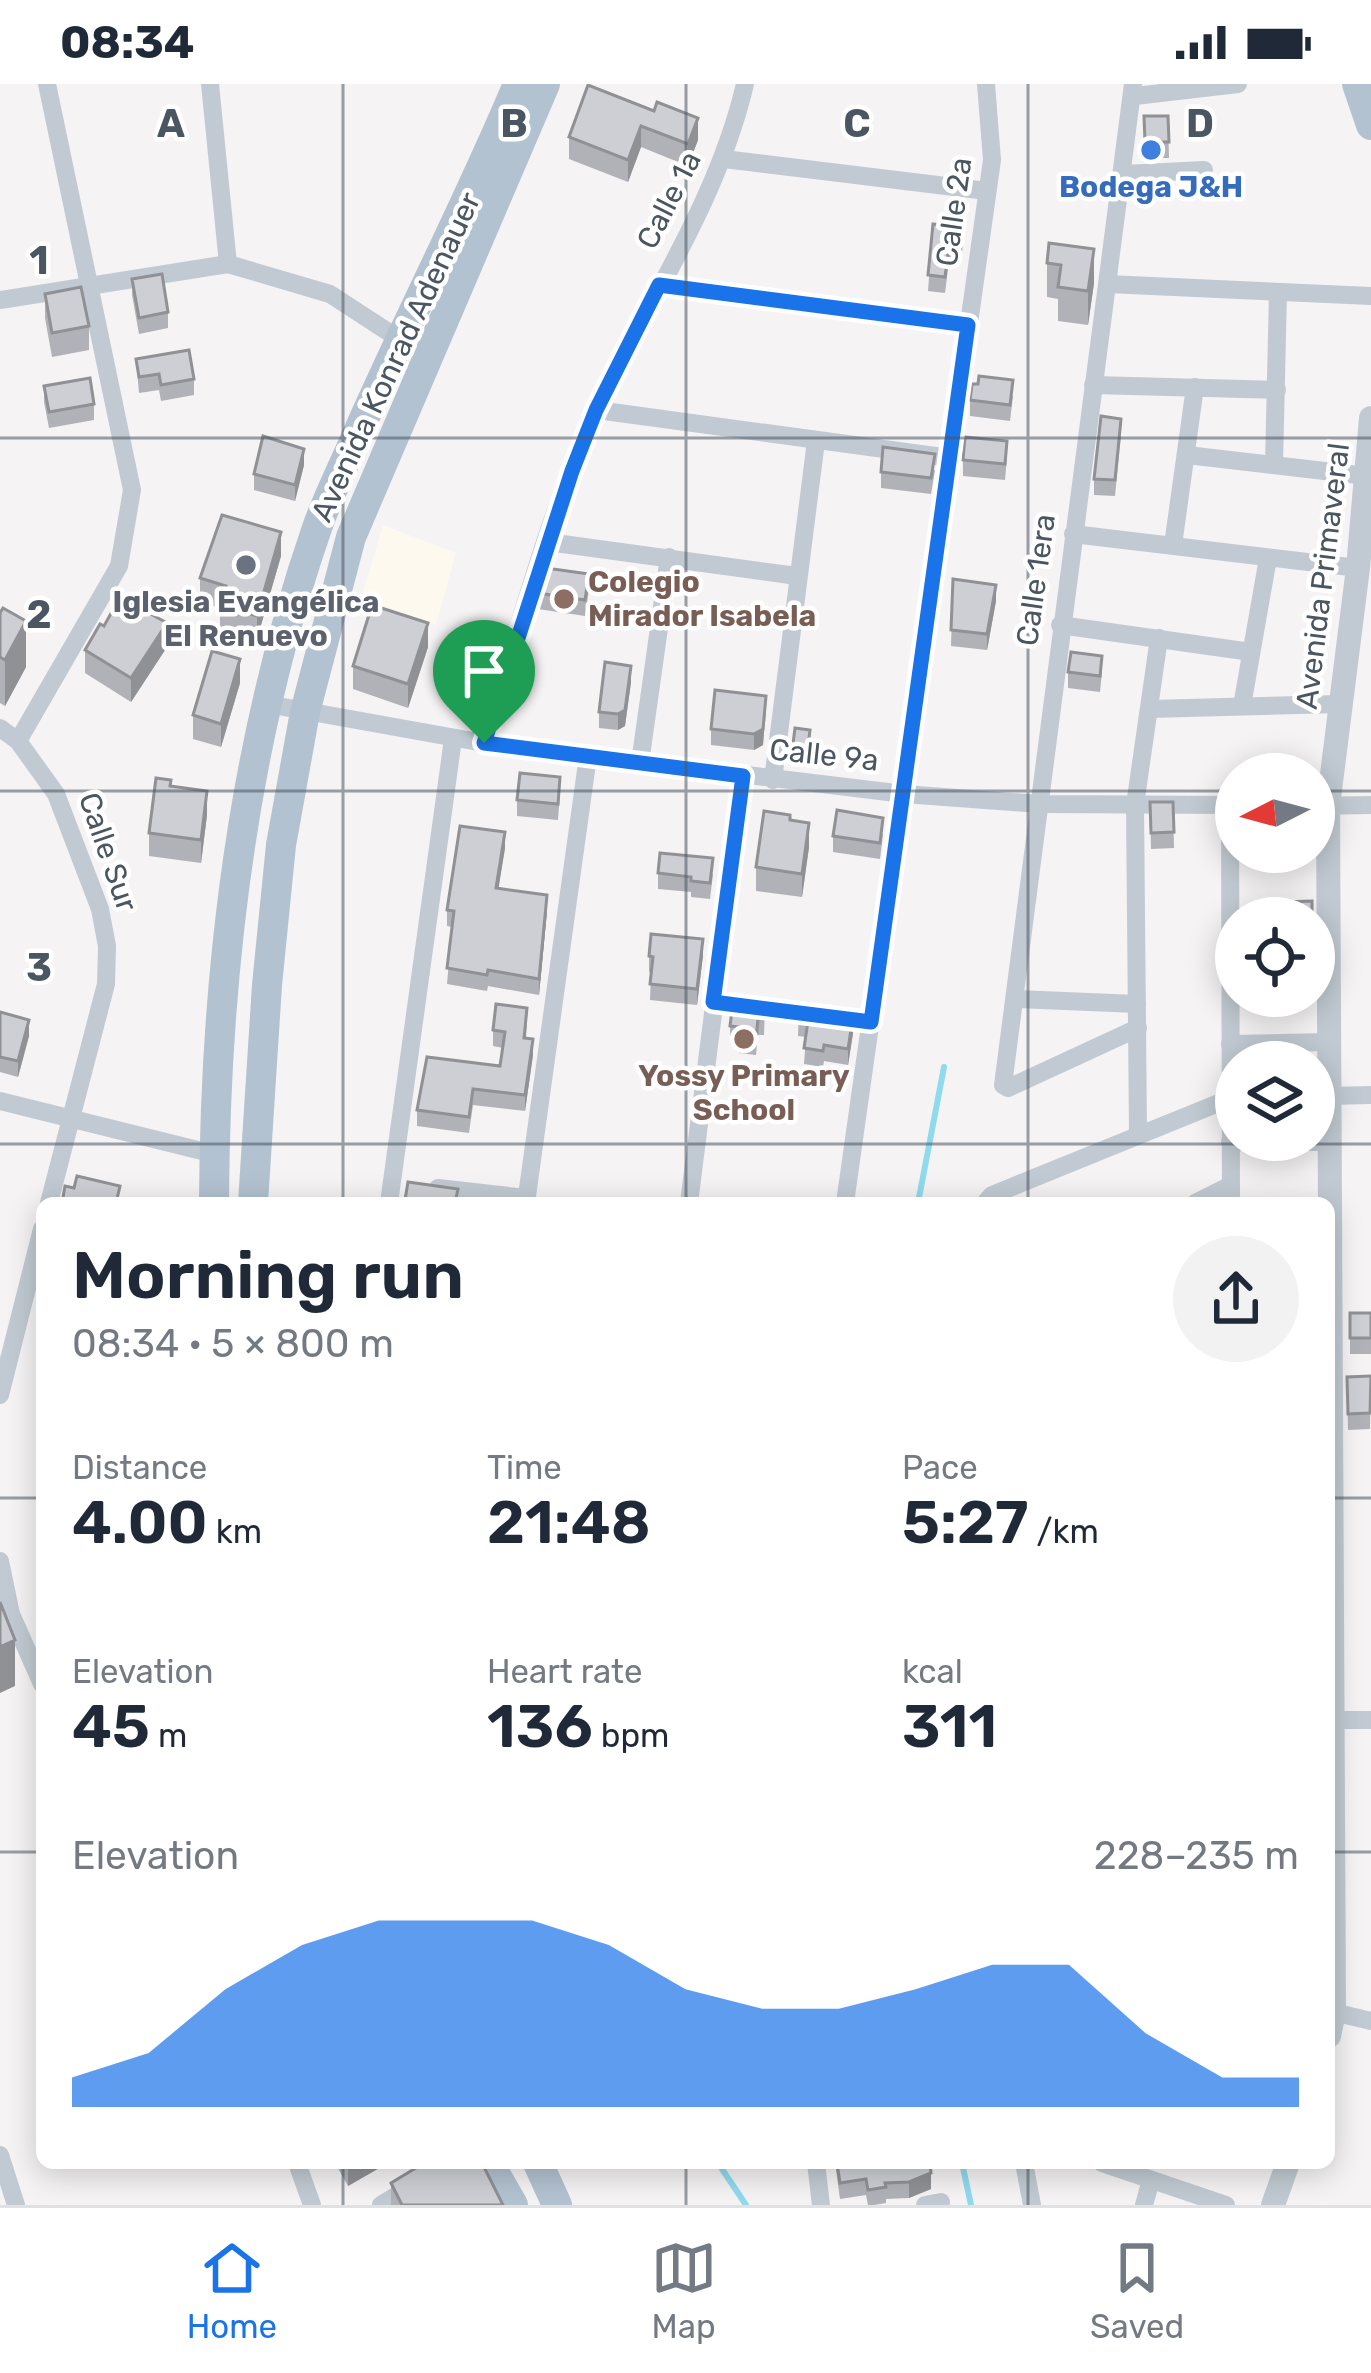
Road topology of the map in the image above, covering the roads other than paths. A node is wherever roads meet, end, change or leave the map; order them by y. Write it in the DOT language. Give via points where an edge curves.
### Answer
graph roads {
  1 [pos="46,84"];
  2 [pos="210,84"];
  3 [pos="518,84"];
  4 [pos="545,84"];
  5 [pos="746,84"];
  6 [pos="986,84"];
  7 [pos="1238,84"];
  8 [pos="1358,84"];
  9 [pos="1134,90"];
  10 [pos="1371,125"];
  11 [pos="724,159"];
  12 [pos="1204,170"];
  13 [pos="1124,174"];
  14 [pos="987,191"];
  15 [pos="228,263"];
  16 [pos="1108,284"];
  17 [pos="91,285"];
  18 [pos="659,285"];
  19 [pos="1278,292"];
  20 [pos="1371,296"];
  21 [pos="0,300"];
  22 [pos="968,325"];
  23 [pos="399,338"];
  24 [pos="1093,386"];
  25 [pos="1195,387"];
  26 [pos="1277,390"];
  27 [pos="596,410"];
  28 [pos="1371,418"];
  29 [pos="816,441"];
  30 [pos="1187,455"];
  31 [pos="950,458"];
  32 [pos="1274,465"];
  33 [pos="1367,476"];
  34 [pos="1073,534"];
  35 [pos="548,542"];
  36 [pos="1173,545"];
  37 [pos="669,556"];
  38 [pos="1268,558"];
  39 [pos="1358,568"];
  40 [pos="797,576"];
  41 [pos="1060,625"];
  42 [pos="1159,638"];
  43 [pos="1251,652"];
  44 [pos="266,704"];
  45 [pos="1339,704"];
  46 [pos="1242,706"];
  47 [pos="1150,709"];
  48 [pos="304,712"];
  49 [pos="0,728"];
  50 [pos="453,739"];
  51 [pos="18,741"];
  52 [pos="484,743"];
  53 [pos="1330,753"];
  54 [pos="588,756"];
  55 [pos="640,763"];
  56 [pos="743,776"];
  57 [pos="773,780"];
  58 [pos="904,794"];
  59 [pos="1039,804"];
  60 [pos="1215,805"];
  61 [pos="1371,805"];
  62 [pos="1135,806"];
  63 [pos="1335,806"];
  64 [pos="1232,873"];
  65 [pos="1323,873"];
  66 [pos="1017,999"];
  67 [pos="713,1002"];
  68 [pos="1137,1004"];
  69 [pos="871,1022"];
  70 [pos="1138,1028"];
  71 [pos="1230,1041"];
  72 [pos="1328,1041"];
  73 [pos="1335,1096"];
  74 [pos="1371,1096"];
  75 [pos="0,1101"];
  76 [pos="1215,1104"];
  77 [pos="71,1119"];
  78 [pos="1138,1133"];
  79 [pos="214,1154"];
  80 [pos="1231,1161"];
  81 [pos="1330,1161"];
  82 [pos="390,1193"];
  83 [pos="1231,1194"];
  84 [pos="51,1197"];
  85 [pos="214,1197"];
  86 [pos="254,1197"];
  87 [pos="458,1197"];
  88 [pos="527,1197"];
  89 [pos="690,1197"];
  90 [pos="846,1197"];
  91 [pos="995,1197"];
  92 [pos="1331,1197"];
  93 [pos="36,1252"];
  94 [pos="1335,1345"];
  95 [pos="1336,1379"];
  96 [pos="0,1395"];
  97 [pos="0,1561"];
  98 [pos="36,1670"];
  99 [pos="1335,1720"];
  100 [pos="1371,1720"];
  101 [pos="1335,2020"];
  102 [pos="1371,2021"];
  103 [pos="0,2155"];
  104 [pos="299,2169"];
  105 [pos="440,2169"];
  106 [pos="492,2169"];
  107 [pos="541,2169"];
  108 [pos="817,2169"];
  109 [pos="1025,2169"];
  110 [pos="1119,2169"];
  111 [pos="1286,2169"];
  112 [pos="1151,2180"];
  113 [pos="16,2205"];
  114 [pos="312,2205"];
  115 [pos="381,2205"];
  116 [pos="512,2205"];
  117 [pos="557,2205"];
  118 [pos="821,2205"];
  119 [pos="1032,2205"];
  120 [pos="1144,2205"];
  121 [pos="1226,2205"];
  122 [pos="1273,2205"];
  1 -- 17 [label="street"];
  2 -- 15 [label="street"];
  3 -- 23 [label="main road, Avenida Konrad Adenauer"];
  4 -- 48 [label="main road, Avenida Konrad Adenauer" via="351,538"];
  5 -- 11 [label="street, Calle 1a"];
  6 -- 14 [label="street, Calle 2a" via="993,146"];
  7 -- 9 [label="street"];
  8 -- 10 [label="main road"];
  9 -- 13 [label="street, Calle 1era"];
  11 -- 14 [label="street"];
  11 -- 18 [label="street, Calle 1a"];
  12 -- 13 [label="street"];
  13 -- 16 [label="street, Calle 1era"];
  14 -- 22 [label="street, Calle 2a"];
  15 -- 17 [label="street"];
  15 -- 23 [label="street" via="330,294"];
  16 -- 19 [label="street"];
  16 -- 24 [label="street, Calle 1era"];
  17 -- 21 [label="street"];
  17 -- 51 [label="street" via="132,490 129,525 111,583"];
  18 -- 22 [label="street"];
  18 -- 27 [label="street, Calle 1a"];
  19 -- 20 [label="street"];
  19 -- 26 [label="street"];
  22 -- 31 [label="street, Calle 2a"];
  23 -- 44 [label="main road, Avenida Konrad Adenauer" via="316,530"];
  24 -- 25 [label="street"];
  24 -- 34 [label="street, Calle 1era"];
  25 -- 26 [label="street"];
  25 -- 30 [label="street"];
  26 -- 32 [label="street"];
  27 -- 29 [label="street"];
  27 -- 35 [label="street, Calle 1a"];
  28 -- 33 [label="street, Avenida Primaveral"];
  29 -- 31 [label="street"];
  29 -- 40 [label="street"];
  30 -- 32 [label="street"];
  30 -- 36 [label="street"];
  31 -- 58 [label="street, Calle 2a"];
  32 -- 33 [label="street"];
  33 -- 39 [label="street, Avenida Primaveral"];
  34 -- 36 [label="street"];
  34 -- 41 [label="street, Calle 1era"];
  35 -- 37 [label="street"];
  35 -- 52 [label="street, Calle 1a"];
  36 -- 38 [label="street"];
  37 -- 40 [label="street"];
  37 -- 55 [label="street"];
  38 -- 39 [label="street"];
  38 -- 43 [label="street"];
  39 -- 45 [label="street, Avenida Primaveral"];
  40 -- 57 [label="street"];
  41 -- 42 [label="street"];
  41 -- 59 [label="street, Calle 1era"];
  42 -- 43 [label="street"];
  42 -- 47 [label="street"];
  43 -- 46 [label="street"];
  44 -- 48 [label="street, Calle 9a"];
  44 -- 79 [label="main road, Avenida Konrad Adenauer" via="225,983"];
  45 -- 46 [label="street"];
  45 -- 53 [label="street, Avenida Primaveral"];
  46 -- 47 [label="street"];
  47 -- 62 [label="street"];
  48 -- 50 [label="street, Calle 9a"];
  48 -- 86 [label="main road, Avenida Konrad Adenauer" via="281,845"];
  49 -- 51 [label="street, Calle Sur"];
  50 -- 52 [label="street, Calle 9a"];
  50 -- 82 [label="street"];
  51 -- 77 [label="street, Calle Sur" via="56,794 107,946 106,984"];
  52 -- 54 [label="street, Calle 9a"];
  54 -- 55 [label="street, Calle 9a"];
  54 -- 88 [label="street"];
  55 -- 56 [label="street, Calle 9a"];
  56 -- 57 [label="street, Calle 9a"];
  56 -- 67 [label="street"];
  57 -- 58 [label="street, Calle 9a"];
  58 -- 59 [label="street, Calle 9a"];
  58 -- 69 [label="street, Calle 2a"];
  59 -- 62 [label="street, Calle 9a"];
  59 -- 66 [label="street, Calle 1era"];
  60 -- 62 [label="street, Calle 9a"];
  61 -- 63 [label="street"];
  62 -- 68 [label="street"];
  64 -- 71 [label="street"];
  65 -- 72 [label="street, Avenida Primaveral"];
  66 -- 68 [label="street"];
  66 -- 70 [label="street, Calle 1era" via="1008,1088"];
  67 -- 69 [label="street"];
  67 -- 89 [label="street"];
  68 -- 70 [label="street"];
  69 -- 90 [label="street, Calle 2a"];
  70 -- 78 [label="street"];
  73 -- 74 [label="street"];
  75 -- 77 [label="street"];
  76 -- 78 [label="street"];
  77 -- 79 [label="street"];
  77 -- 84 [label="street, Calle Sur"];
  78 -- 91 [label="street"];
  79 -- 85 [label="main road, Avenida Konrad Adenauer"];
  80 -- 83 [label="street"];
  81 -- 92 [label="street, Avenida Primaveral"];
  82 -- 87 [label="street"];
  93 -- 96 [label="street"];
  94 -- 95 [label="street, Avenida Primaveral"];
  97 -- 98 [label="street" via="11,1614"];
  99 -- 100 [label="street"];
  101 -- 102 [label="street"];
  103 -- 113 [label="street"];
  104 -- 114 [label="street"];
  105 -- 115 [label="street"];
  106 -- 116 [label="main road"];
  107 -- 117 [label="main road"];
  108 -- 118 [label="street"];
  109 -- 119 [label="street"];
  110 -- 112 [label="street"];
  111 -- 122 [label="street"];
  112 -- 120 [label="street"];
  112 -- 121 [label="street"];
}
